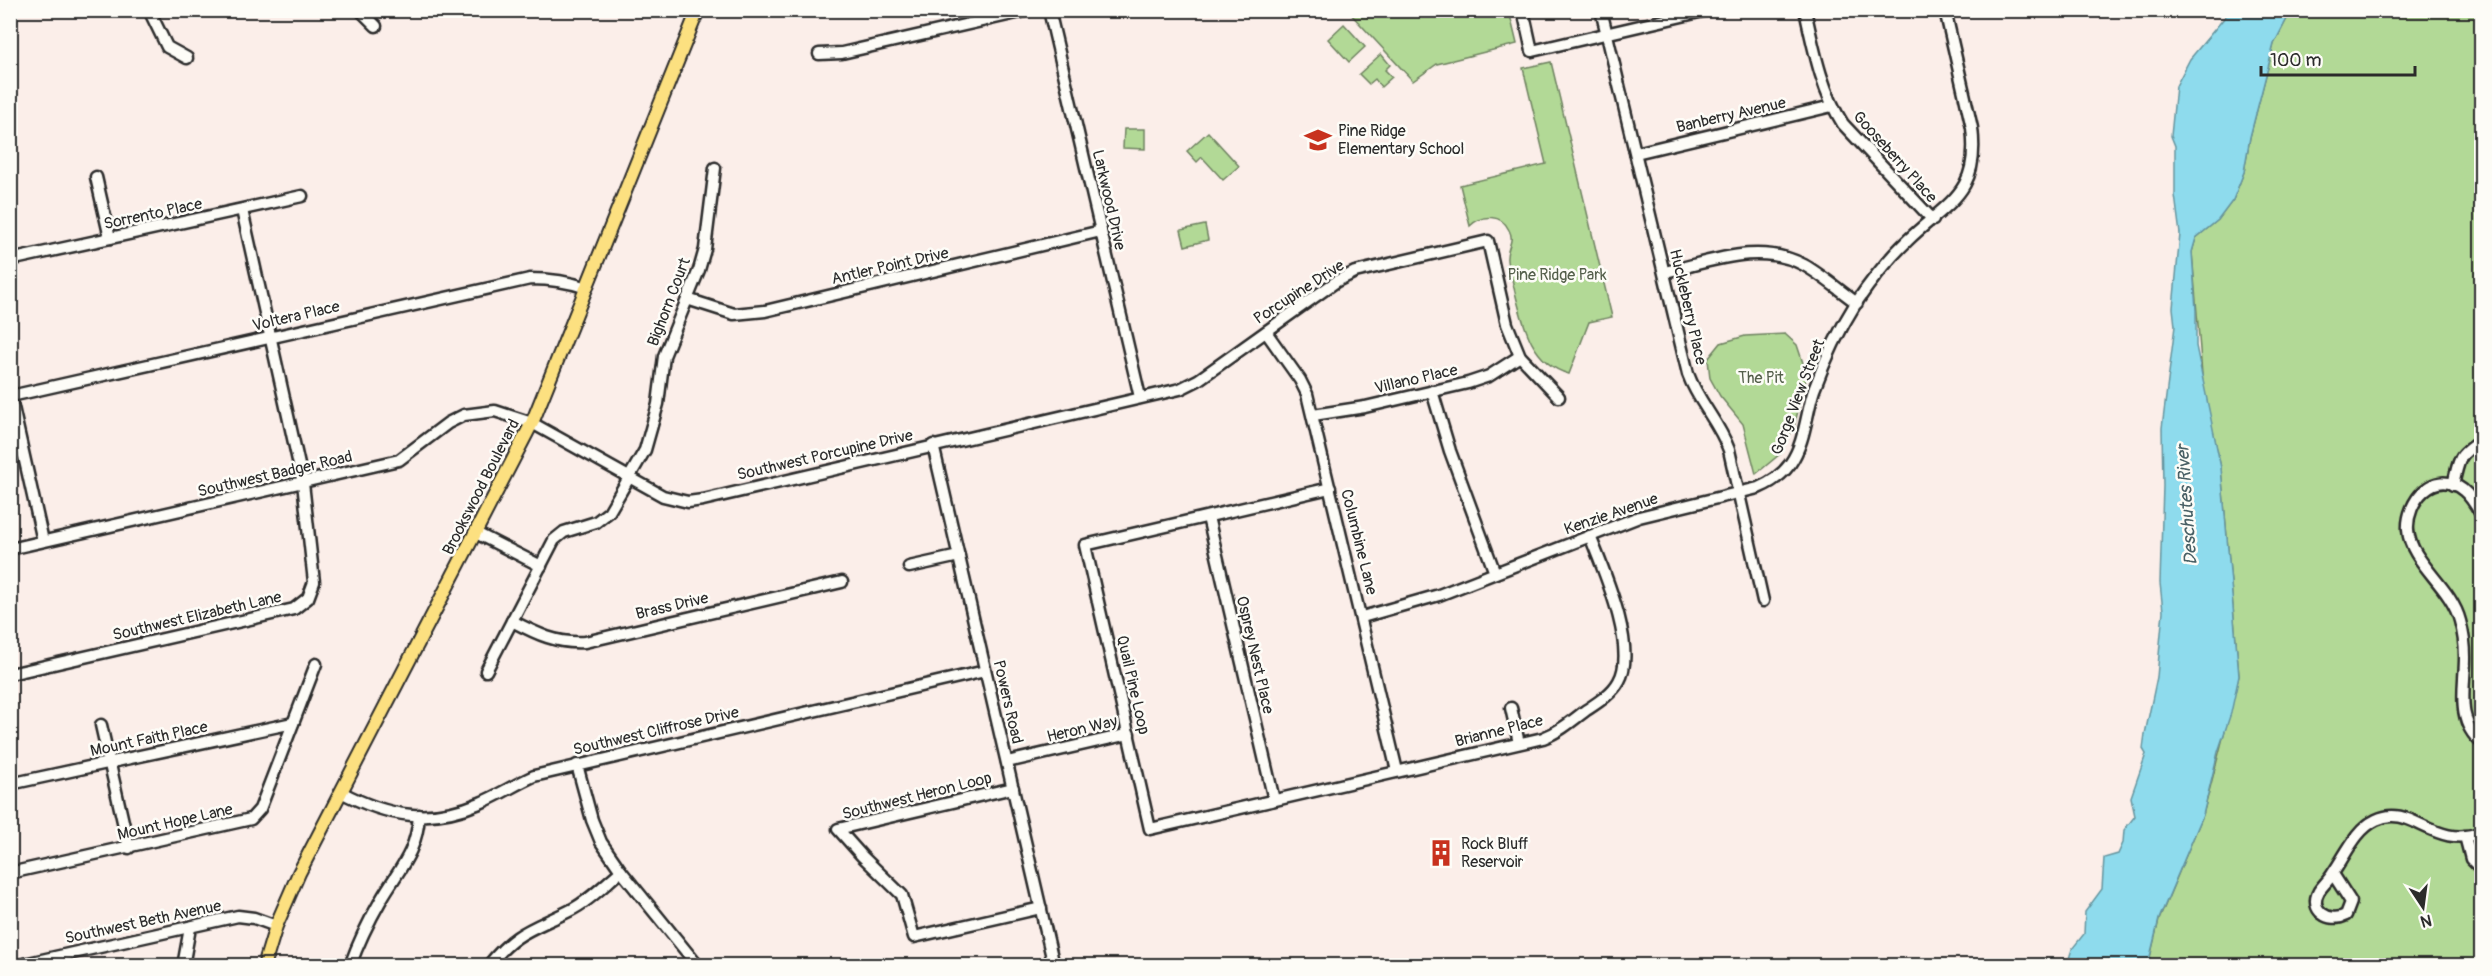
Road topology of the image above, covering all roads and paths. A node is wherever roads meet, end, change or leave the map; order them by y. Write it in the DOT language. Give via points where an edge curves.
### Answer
graph roads {
  1 [pos="149,10"];
  2 [pos="360,10"];
  3 [pos="698,10"];
  4 [pos="1030,10"];
  5 [pos="1049,10"];
  6 [pos="1523,10"];
  7 [pos="1601,10"];
  8 [pos="1708,10"];
  9 [pos="1805,10"];
  10 [pos="1945,10"];
  11 [pos="376,26"];
  12 [pos="1607,34"];
  13 [pos="819,54"];
  14 [pos="187,58"];
  15 [pos="1832,106"];
  16 [pos="1636,153"];
  17 [pos="715,168"];
  18 [pos="96,177"];
  19 [pos="302,196"];
  20 [pos="242,210"];
  21 [pos="1933,220"];
  22 [pos="1101,231"];
  23 [pos="110,238"];
  24 [pos="10,260"];
  25 [pos="1665,272"];
  26 [pos="587,288"];
  27 [pos="687,299"];
  28 [pos="1857,303"];
  29 [pos="1266,332"];
  30 [pos="270,338"];
  31 [pos="1520,356"];
  32 [pos="1432,391"];
  33 [pos="11,395"];
  34 [pos="1140,397"];
  35 [pos="1559,397"];
  36 [pos="1313,416"];
  37 [pos="532,423"];
  38 [pos="2481,440"];
  39 [pos="933,445"];
  40 [pos="630,477"];
  41 [pos="303,483"];
  42 [pos="2453,485"];
  43 [pos="1330,488"];
  44 [pos="1739,493"];
  45 [pos="2481,516"];
  46 [pos="1208,517"];
  47 [pos="476,533"];
  48 [pos="1590,536"];
  49 [pos="43,541"];
  50 [pos="10,549"];
  51 [pos="959,556"];
  52 [pos="541,566"];
  53 [pos="909,567"];
  54 [pos="1495,573"];
  55 [pos="842,582"];
  56 [pos="1763,601"];
  57 [pos="1362,617"];
  58 [pos="512,621"];
  59 [pos="316,664"];
  60 [pos="486,671"];
  61 [pos="985,671"];
  62 [pos="10,674"];
  63 [pos="1511,708"];
  64 [pos="293,723"];
  65 [pos="101,725"];
  66 [pos="1128,734"];
  67 [pos="1519,743"];
  68 [pos="2481,743"];
  69 [pos="110,762"];
  70 [pos="1006,762"];
  71 [pos="577,765"];
  72 [pos="1397,771"];
  73 [pos="10,784"];
  74 [pos="1013,789"];
  75 [pos="341,792"];
  76 [pos="1274,800"];
  77 [pos="419,815"];
  78 [pos="2481,832"];
  79 [pos="2465,836"];
  80 [pos="129,848"];
  81 [pos="2481,870"];
  82 [pos="621,871"];
  83 [pos="10,873"];
  84 [pos="2333,874"];
  85 [pos="1041,908"];
  86 [pos="276,926"];
  87 [pos="190,928"];
  88 [pos="15,966"];
  89 [pos="183,966"];
  90 [pos="264,966"];
  91 [pos="350,966"];
  92 [pos="488,966"];
  93 [pos="698,966"];
  94 [pos="1053,966"];
  1 -- 14 [label="street" via="167,47"];
  2 -- 11 [label="street"];
  3 -- 26 [label="main road, Brookswood Boulevard"];
  4 -- 13 [label="street" via="842,53"];
  5 -- 22 [label="street, Larkwood Drive"];
  6 -- 12 [label="street" via="1532,51"];
  7 -- 12 [label="street, Huckleberry Place"];
  8 -- 12 [label="street"];
  9 -- 15 [label="street, Gooseberry Place" via="1820,76"];
  10 -- 21 [label="street, Gorge View Street" via="1972,128 1973,158 1961,191"];
  12 -- 16 [label="street, Huckleberry Place"];
  15 -- 16 [label="street, Banberry Avenue"];
  15 -- 21 [label="street, Gooseberry Place" via="1843,124"];
  16 -- 25 [label="street, Huckleberry Place"];
  17 -- 27 [label="street, Bighorn Court" via="705,249"];
  18 -- 23 [label="street"];
  19 -- 20 [label="street, Sorrento Place"];
  20 -- 23 [label="street, Sorrento Place"];
  20 -- 30 [label="street, Southwest Elizabeth Lane"];
  21 -- 28 [label="street, Gorge View Street" via="1908,240"];
  22 -- 27 [label="street, Antler Point Drive" via="765,311 734,314"];
  22 -- 34 [label="street, Larkwood Drive"];
  23 -- 24 [label="street, Sorrento Place"];
  25 -- 28 [label="street" via="1743,254 1765,253 1805,266"];
  25 -- 44 [label="street, Huckleberry Place" via="1688,374 1697,397 1724,435"];
  26 -- 30 [label="street, Voltera Place" via="572,282 530,279"];
  26 -- 37 [label="main road, Brookswood Boulevard"];
  27 -- 40 [label="street, Bighorn Court" via="664,356 654,425"];
  28 -- 44 [label="street, Gorge View Street" via="1830,350 1790,464 1770,483"];
  29 -- 31 [label="street, Porcupine Drive" via="1355,272 1488,241 1507,324"];
  29 -- 34 [label="street, Porcupine Drive" via="1198,380 1180,389"];
  29 -- 36 [label="street, Columbine Lane" via="1300,380"];
  30 -- 33 [label="street, Voltera Place"];
  30 -- 41 [label="street, Southwest Elizabeth Lane"];
  31 -- 32 [label="street, Villano Place" via="1489,376"];
  31 -- 35 [label="street"];
  32 -- 36 [label="street, Villano Place"];
  32 -- 54 [label="street"];
  33 -- 49 [label="street"];
  34 -- 39 [label="street, Southwest Porcupine Drive"];
  36 -- 43 [label="street, Columbine Lane"];
  37 -- 40 [label="street, Southwest Porcupine Drive"];
  37 -- 41 [label="street, Southwest Badger Road" via="495,411 464,415 447,423 399,460"];
  37 -- 47 [label="main road, Brookswood Boulevard"];
  38 -- 42 [label="street" via="2460,457"];
  39 -- 40 [label="street, Southwest Porcupine Drive" via="688,501 663,496"];
  39 -- 51 [label="street, Powers Road"];
  40 -- 52 [label="street, Bighorn Court" via="609,512 596,522 558,536"];
  41 -- 49 [label="street, Southwest Badger Road"];
  41 -- 62 [label="street, Southwest Elizabeth Lane" via="314,582 308,598 294,609"];
  42 -- 45 [label="street" via="2462,488"];
  42 -- 68 [label="street" via="2429,486 2418,496 2409,514 2408,530 2416,554 2446,590 2460,619 2465,655 2462,701 2467,724"];
  43 -- 46 [label="street, Quail Pine Loop"];
  43 -- 57 [label="street, Columbine Lane"];
  44 -- 48 [label="street, Kenzie Avenue" via="1639,517"];
  44 -- 56 [label="street, Huckleberry Place"];
  46 -- 66 [label="street, Quail Pine Loop" via="1085,545"];
  46 -- 76 [label="street, Osprey Nest Place"];
  47 -- 52 [label="street"];
  47 -- 75 [label="main road, Brookswood Boulevard"];
  48 -- 54 [label="street, Kenzie Avenue"];
  48 -- 67 [label="street, Brianne Place" via="1615,604 1624,645 1623,673 1606,696 1559,730"];
  49 -- 50 [label="street, Southwest Badger Road"];
  51 -- 53 [label="street"];
  51 -- 61 [label="street, Powers Road"];
  52 -- 58 [label="street, Bighorn Court"];
  54 -- 57 [label="street, Kenzie Avenue" via="1439,595"];
  55 -- 58 [label="street, Brass Drive" via="585,642 559,642"];
  57 -- 72 [label="street, Columbine Lane"];
  58 -- 60 [label="street, Bighorn Court"];
  59 -- 64 [label="street, Mount Hope Lane"];
  61 -- 70 [label="street, Powers Road"];
  61 -- 71 [label="street, Southwest Cliffrose Drive"];
  63 -- 67 [label="street"];
  64 -- 69 [label="street, Mount Faith Place"];
  64 -- 80 [label="street, Mount Hope Lane" via="254,817"];
  65 -- 69 [label="street"];
  66 -- 70 [label="street, Heron Way"];
  66 -- 76 [label="street, Quail Pine Loop" via="1150,829"];
  67 -- 72 [label="street, Brianne Place"];
  69 -- 73 [label="street, Mount Faith Place"];
  69 -- 80 [label="street"];
  70 -- 74 [label="street, Powers Road"];
  71 -- 77 [label="street, Southwest Cliffrose Drive" via="534,776 462,809"];
  71 -- 82 [label="street" via="601,842"];
  72 -- 76 [label="street, Quail Pine Loop"];
  74 -- 85 [label="street, Powers Road"];
  74 -- 85 [label="street, Southwest Heron Loop" via="838,829 902,895 914,937"];
  75 -- 77 [label="street, Southwest Cliffrose Drive" via="380,810"];
  75 -- 86 [label="main road, Brookswood Boulevard"];
  77 -- 91 [label="street" via="417,836 408,858 383,897"];
  78 -- 79 [label="street"];
  79 -- 81 [label="street" via="2471,859"];
  79 -- 84 [label="street" via="2449,837 2413,820 2393,815 2382,817 2356,838"];
  80 -- 83 [label="street, Mount Hope Lane"];
  82 -- 92 [label="street" via="580,904 513,938"];
  82 -- 93 [label="street"];
  85 -- 94 [label="street, Powers Road"];
  86 -- 87 [label="street, Southwest Beth Avenue" via="238,916"];
  86 -- 90 [label="main road, Brookswood Boulevard"];
  87 -- 88 [label="street, Southwest Beth Avenue"];
  87 -- 89 [label="street"];
}
